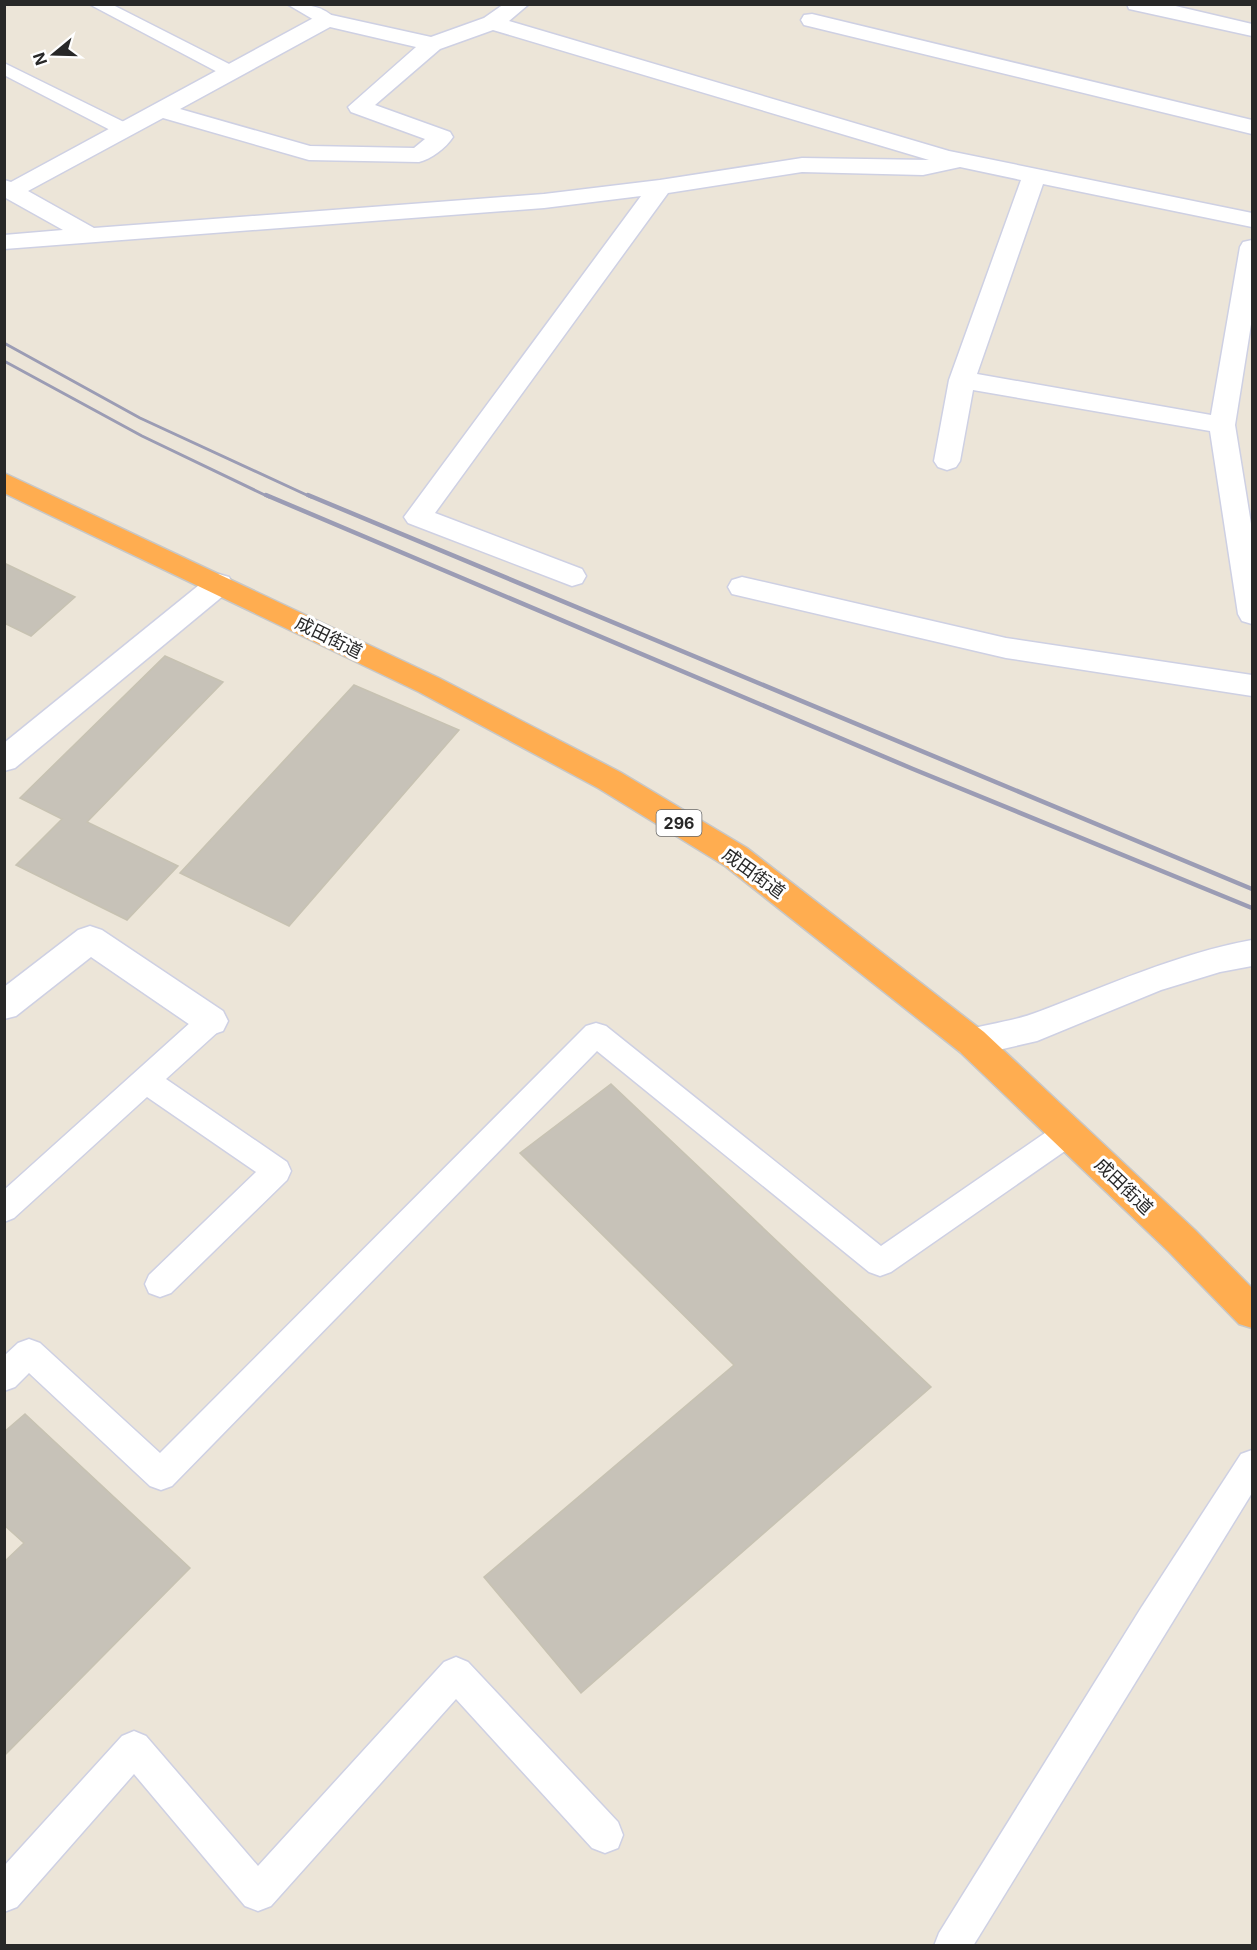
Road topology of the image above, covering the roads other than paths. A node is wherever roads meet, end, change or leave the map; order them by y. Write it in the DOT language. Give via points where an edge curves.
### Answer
graph roads {
  1 [pos="97,4"];
  2 [pos="295,4"];
  3 [pos="519,4"];
  4 [pos="843,4"];
  5 [pos="1137,4"];
  6 [pos="327,20"];
  7 [pos="492,23"];
  8 [pos="1252,30"];
  9 [pos="432,44"];
  10 [pos="4,68"];
  11 [pos="231,72"];
  12 [pos="159,110"];
  13 [pos="1252,127"];
  14 [pos="123,129"];
  15 [pos="960,160"];
  16 [pos="1034,175"];
  17 [pos="660,187"];
  18 [pos="8,189"];
  19 [pos="1252,220"];
  20 [pos="87,234"];
  21 [pos="4,242"];
  22 [pos="1252,248"];
  23 [pos="962,380"];
  24 [pos="1222,425"];
  25 [pos="947,461"];
  26 [pos="4,482"];
  27 [pos="1245,530"];
  28 [pos="572,576"];
  29 [pos="219,584"];
  30 [pos="742,587"];
  31 [pos="1252,614"];
  32 [pos="1252,686"];
  33 [pos="4,760"];
  34 [pos="1252,953"];
  35 [pos="4,1006"];
  36 [pos="211,1021"];
  37 [pos="972,1042"];
  38 [pos="146,1081"];
  39 [pos="1068,1133"];
  40 [pos="4,1209"];
  41 [pos="160,1284"];
  42 [pos="1252,1312"];
  43 [pos="4,1377"];
  44 [pos="1252,1465"];
  45 [pos="605,1835"];
  46 [pos="4,1894"];
  47 [pos="952,1946"];
  1 -- 11 [label="lane"];
  2 -- 6 [label="lane"];
  3 -- 7 [label="street"];
  4 -- 13 [label="street" via="812,20"];
  5 -- 8 [label="street"];
  6 -- 9 [label="street"];
  6 -- 11 [label="street"];
  7 -- 9 [label="street"];
  7 -- 15 [label="street"];
  9 -- 12 [label="street" via="359,107 442,137 419,155 309,153"];
  10 -- 14 [label="lane"];
  11 -- 12 [label="street"];
  12 -- 14 [label="street"];
  14 -- 18 [label="street"];
  15 -- 16 [label="street"];
  15 -- 17 [label="street" via="923,168 802,165"];
  16 -- 19 [label="street"];
  16 -- 23 [label="street"];
  17 -- 20 [label="street" via="544,201"];
  17 -- 28 [label="street" via="418,517"];
  18 -- 20 [label="street"];
  20 -- 21 [label="street"];
  22 -- 24 [label="street"];
  23 -- 24 [label="street"];
  23 -- 25 [label="street"];
  24 -- 27 [label="street"];
  26 -- 29 [label="highway, 成田街道 / 296"];
  27 -- 31 [label="street"];
  29 -- 33 [label="street"];
  29 -- 37 [label="highway, 成田街道 / 296" via="439,690 609,780 716,845"];
  30 -- 32 [label="street" via="1006,648"];
  34 -- 37 [label="street" via="1152,980 1036,1027"];
  35 -- 36 [label="street" via="90,939"];
  36 -- 38 [label="lane"];
  37 -- 39 [label="highway, 成田街道 / 296"];
  38 -- 40 [label="lane"];
  38 -- 41 [label="lane" via="277,1171"];
  39 -- 42 [label="highway, 成田街道 / 296"];
  39 -- 43 [label="lane" via="880,1263 596,1034 161,1475 29,1353"];
  44 -- 47 [label="lane"];
  45 -- 46 [label="lane" via="456,1674 258,1893 134,1748"];
}
